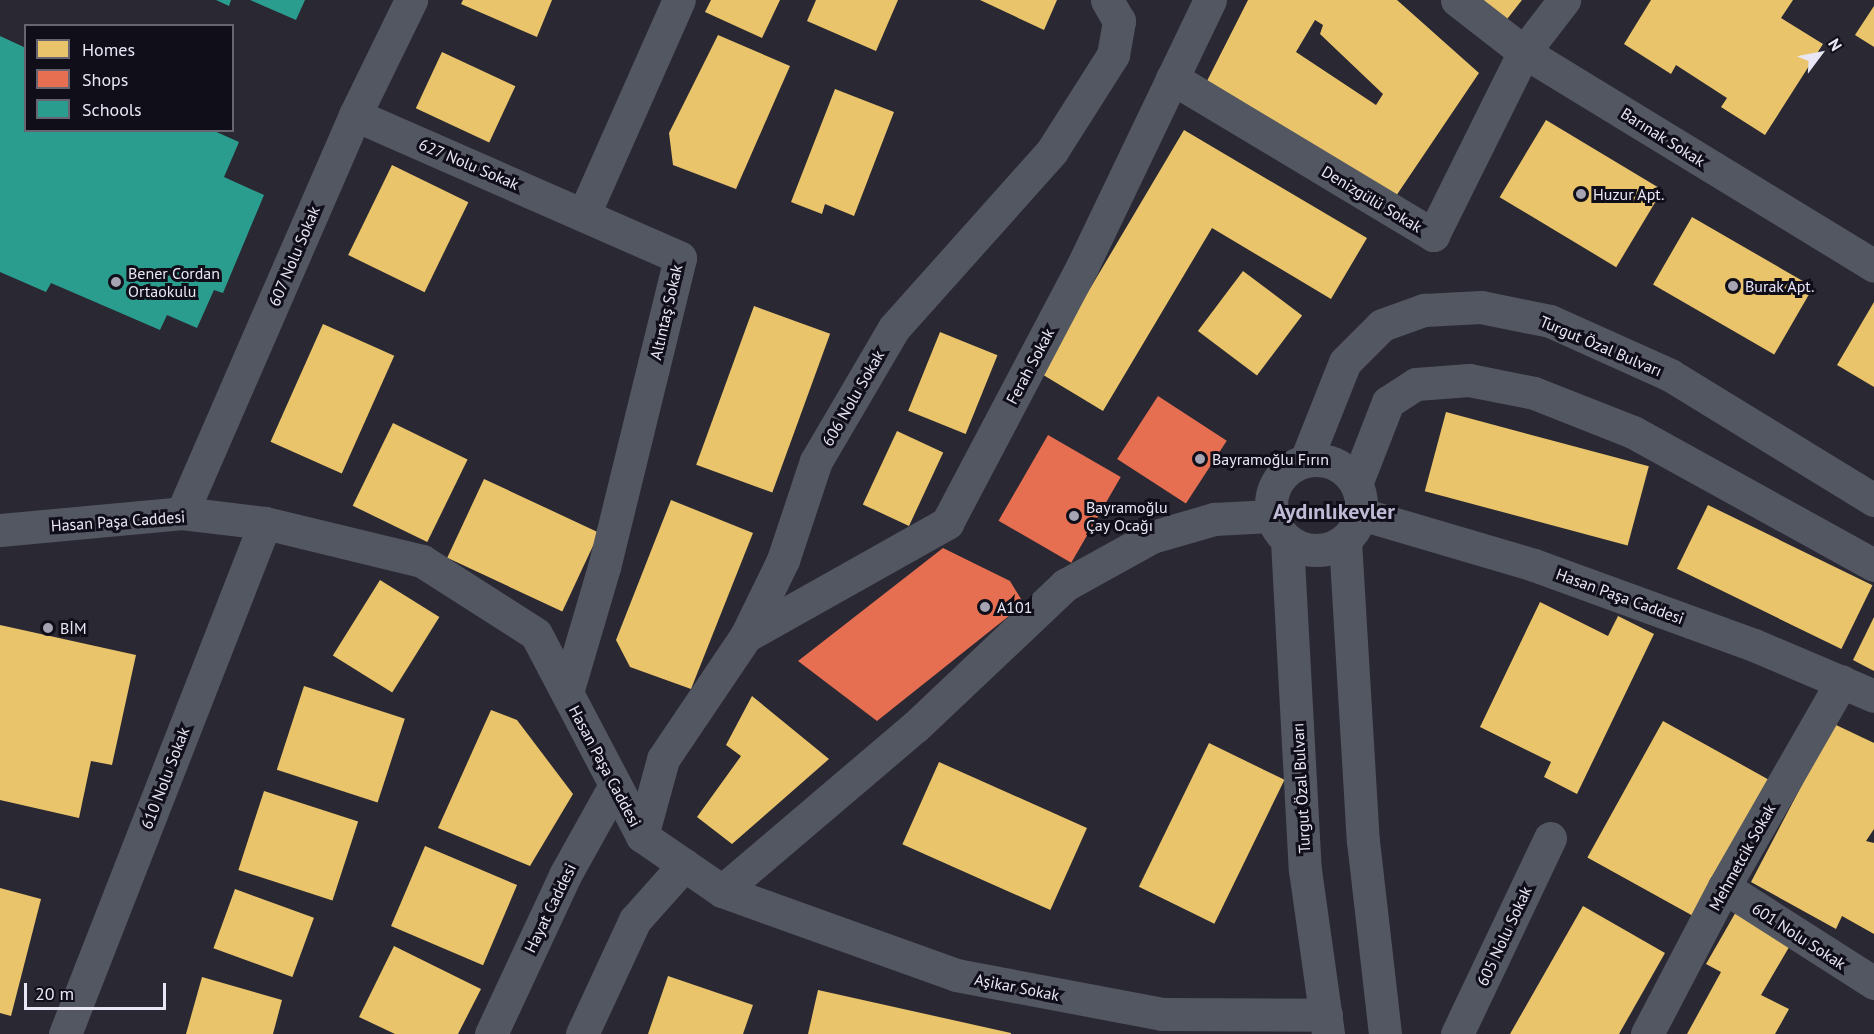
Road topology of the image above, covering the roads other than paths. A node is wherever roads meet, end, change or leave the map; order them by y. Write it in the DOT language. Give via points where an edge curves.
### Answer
graph roads {
  1 [pos="411,0"];
  2 [pos="1107,0"];
  3 [pos="1210,0"];
  4 [pos="1457,0"];
  5 [pos="1564,0"];
  6 [pos="671,2"];
  7 [pos="1524,52"];
  8 [pos="1172,78"];
  9 [pos="355,115"];
  10 [pos="584,214"];
  11 [pos="1874,266"];
  12 [pos="1306,460"];
  13 [pos="1874,500"];
  14 [pos="182,513"];
  15 [pos="1354,513"];
  16 [pos="265,523"];
  17 [pos="1279,528"];
  18 [pos="0,530"];
  19 [pos="1874,565"];
  20 [pos="746,636"];
  21 [pos="1842,681"];
  22 [pos="567,693"];
  23 [pos="1874,696"];
  24 [pos="615,785"];
  25 [pos="642,836"];
  26 [pos="1550,838"];
  27 [pos="684,865"];
  28 [pos="1724,887"];
  29 [pos="722,891"];
  30 [pos="1874,983"];
  31 [pos="1158,1024"];
  32 [pos="1327,1024"];
  33 [pos="65,1034"];
  34 [pos="491,1034"];
  35 [pos="582,1034"];
  36 [pos="1384,1034"];
  37 [pos="1457,1034"];
  38 [pos="1647,1034"];
  1 -- 9 [label="street, 607 Nolu Sokak"];
  2 -- 20 [label="street, 606 Nolu Sokak" via="1119,21 1113,55 1052,151 894,328 816,461 783,560"];
  3 -- 8 [label="street, Ferah Sokak"];
  4 -- 7 [label="street, Barınak Sokak"];
  5 -- 7 [label="street, Denizgülü Sokak"];
  6 -- 10 [label="street"];
  7 -- 8 [label="street, Denizgülü Sokak" via="1433,235"];
  7 -- 11 [label="street, Barınak Sokak"];
  8 -- 20 [label="street, Ferah Sokak" via="1082,267 947,523"];
  9 -- 10 [label="street, 627 Nolu Sokak"];
  9 -- 14 [label="street, 607 Nolu Sokak"];
  10 -- 22 [label="street, Altıntaş Sokak" via="680,258 604,567"];
  12 -- 13 [label="street, Turgut Özal Bulvarı" via="1345,362 1382,325 1424,310 1481,307 1550,321 1670,375"];
  12 -- 15 [label="street" via="1335,464"];
  12 -- 17 [label="street" via="1282,475 1273,487"];
  14 -- 16 [label="street, Hasan Paşa Caddesi"];
  14 -- 18 [label="street, Hasan Paşa Caddesi"];
  15 -- 17 [label="street" via="1331,549 1301,549"];
  15 -- 19 [label="street" via="1388,402 1416,384 1469,380 1534,393 1633,432"];
  15 -- 21 [label="street, Hasan Paşa Caddesi" via="1534,565"];
  15 -- 36 [label="street" via="1363,841"];
  16 -- 22 [label="street, Hasan Paşa Caddesi" via="423,561 536,634"];
  16 -- 33 [label="street, 610 Nolu Sokak"];
  17 -- 29 [label="street" via="1214,519 1152,537 1065,585 915,727"];
  17 -- 32 [label="street, Turgut Özal Bulvarı" via="1305,870"];
  20 -- 25 [label="street, 606 Nolu Sokak" via="663,759"];
  21 -- 23 [label="street, Hasan Paşa Caddesi"];
  21 -- 28 [label="street, Mehmetcik Sokak"];
  22 -- 24 [label="street, Hasan Paşa Caddesi"];
  24 -- 25 [label="street, Hasan Paşa Caddesi"];
  24 -- 34 [label="street, Hayat Caddesi" via="565,875"];
  25 -- 27 [label="street, Hasan Paşa Caddesi"];
  26 -- 37 [label="street, 605 Nolu Sokak"];
  27 -- 29 [label="street, Hasan Paşa Caddesi"];
  27 -- 35 [label="street" via="635,920"];
  28 -- 30 [label="street, 601 Nolu Sokak"];
  28 -- 38 [label="street, Mehmetcik Sokak"];
  29 -- 31 [label="street, Aşikar Sokak" via="956,975"];
  31 -- 32 [label="street, Aşikar Sokak"];
}
